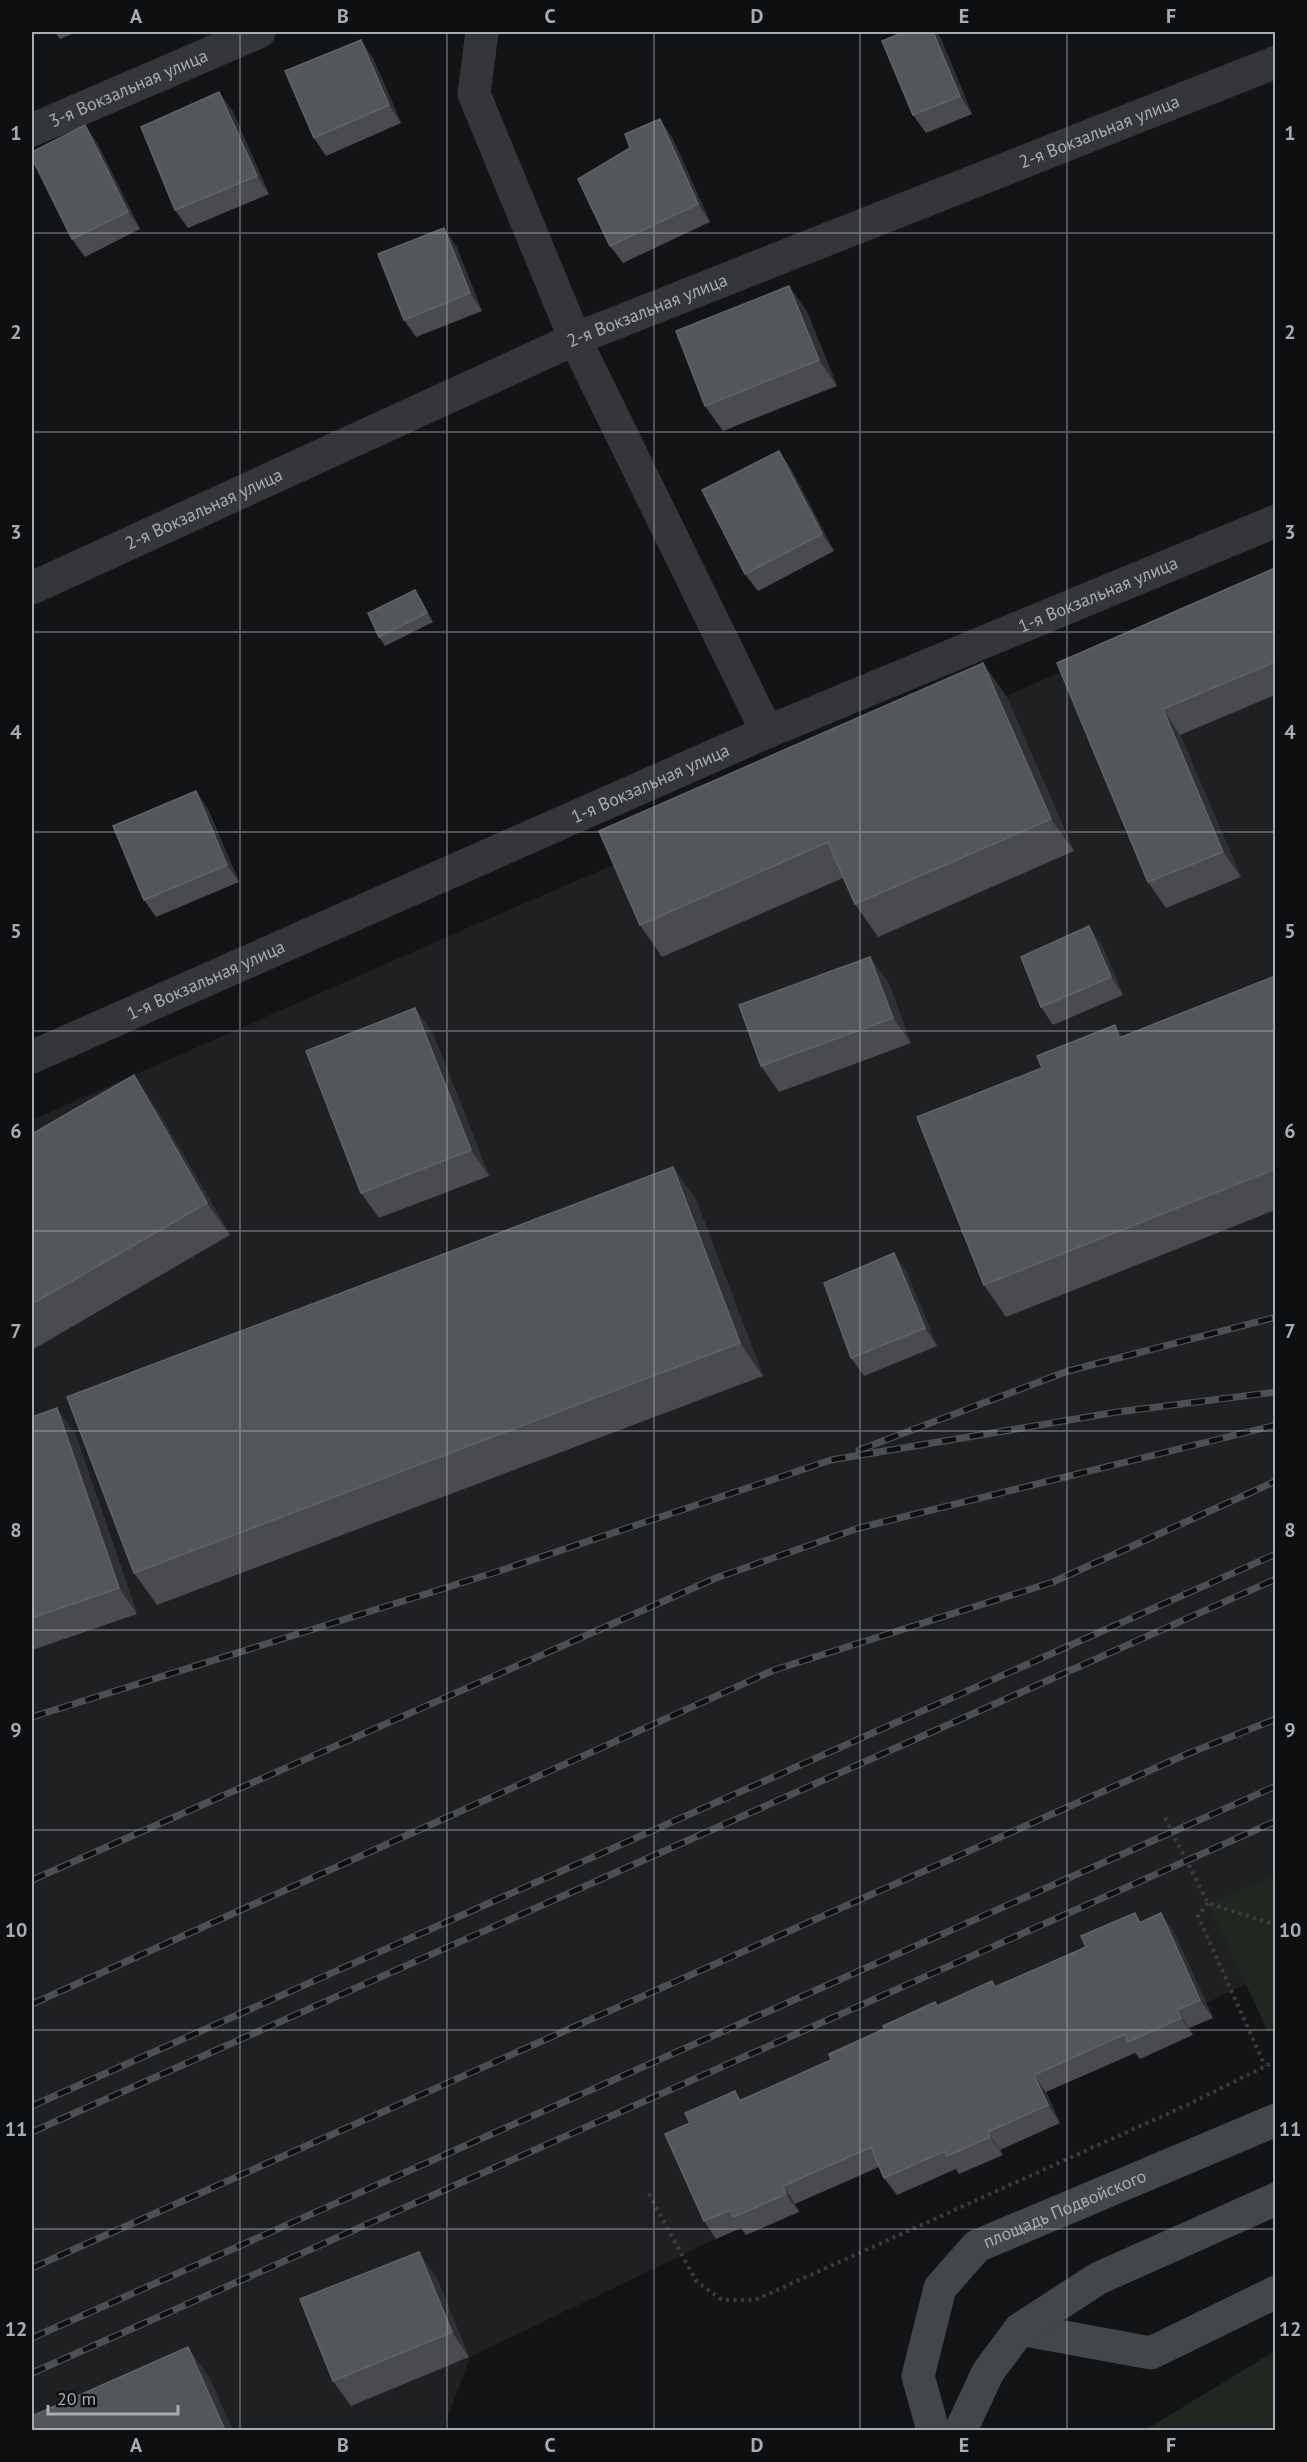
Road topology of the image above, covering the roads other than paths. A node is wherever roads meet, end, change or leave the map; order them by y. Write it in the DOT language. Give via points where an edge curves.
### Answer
graph roads {
  1 [pos="259,32"];
  2 [pos="482,32"];
  3 [pos="1275,62"];
  4 [pos="32,130"];
  5 [pos="575,339"];
  6 [pos="1275,521"];
  7 [pos="32,588"];
  8 [pos="767,732"];
  9 [pos="32,1057"];
  10 [pos="1275,2120"];
  11 [pos="1275,2199"];
  12 [pos="1275,2292"];
  13 [pos="1020,2328"];
  14 [pos="933,2430"];
  15 [pos="962,2430"];
  1 -- 4 [label="street, 3-я Вокзальная улица"];
  2 -- 5 [label="street" via="474,94"];
  3 -- 5 [label="street, 2-я Вокзальная улица"];
  5 -- 7 [label="street, 2-я Вокзальная улица"];
  5 -- 8 [label="street"];
  6 -- 8 [label="street, 1-я Вокзальная улица"];
  8 -- 9 [label="street, 1-я Вокзальная улица"];
  10 -- 14 [label="street, площадь Подвойского" via="977,2246 940,2288 918,2376"];
  11 -- 13 [label="street" via="1099,2278"];
  12 -- 13 [label="street" via="1150,2353"];
  13 -- 15 [label="street" via="988,2372"];
}
